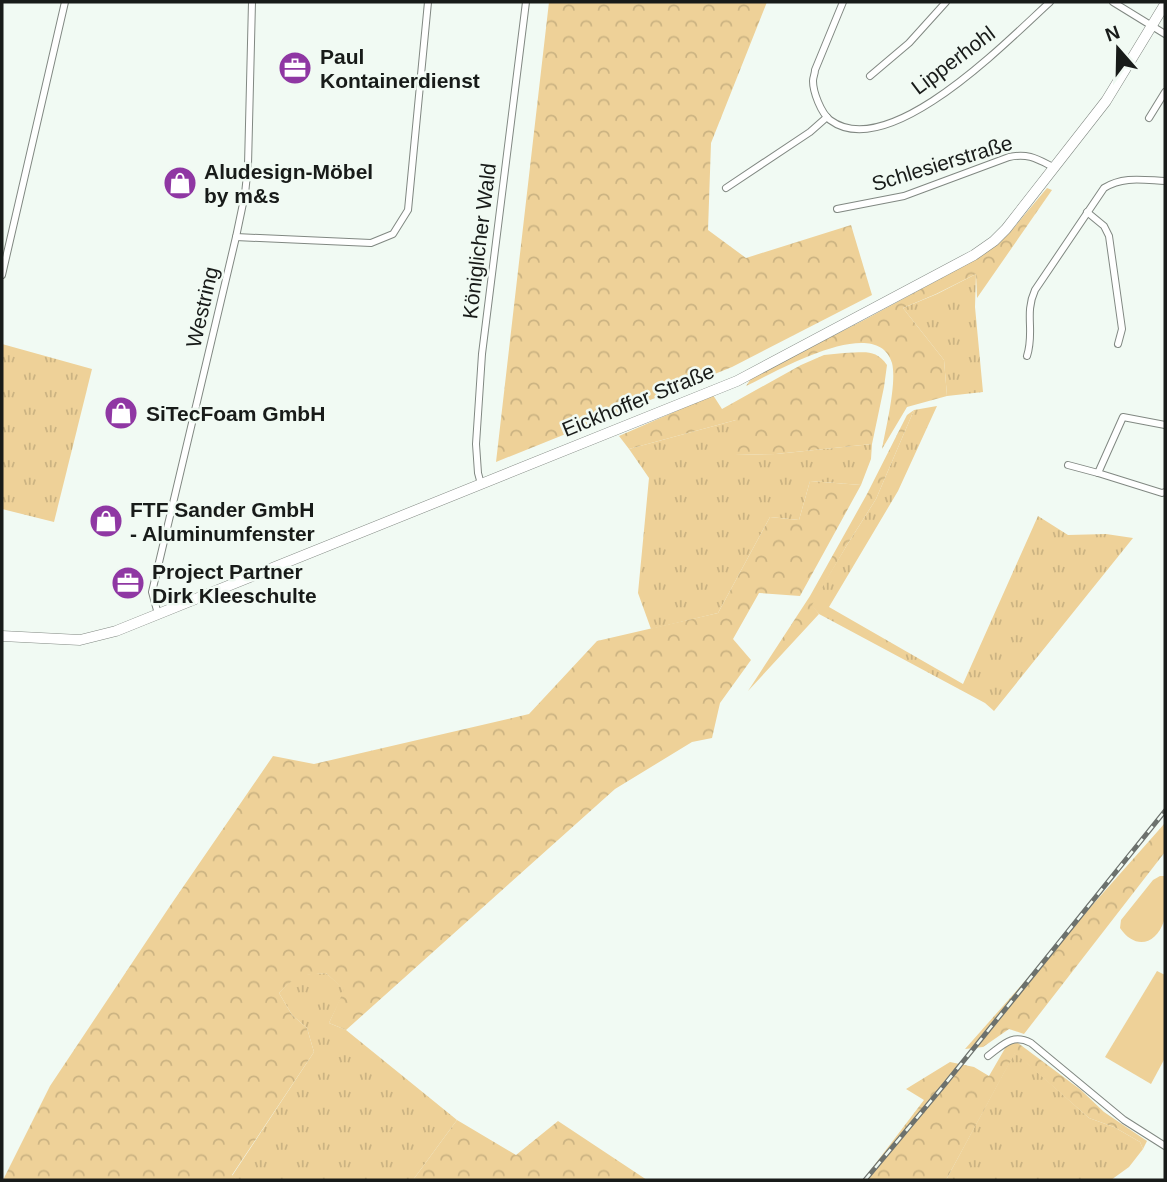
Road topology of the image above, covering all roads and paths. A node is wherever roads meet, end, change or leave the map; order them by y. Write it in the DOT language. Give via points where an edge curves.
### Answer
graph roads {
  1 [pos="65,2"];
  2 [pos="252,2"];
  3 [pos="429,2"];
  4 [pos="526,2"];
  5 [pos="843,2"];
  6 [pos="946,2"];
  7 [pos="1050,2"];
  8 [pos="1113,2"];
  9 [pos="1165,4"];
  10 [pos="1152,26"];
  11 [pos="1165,34"];
  12 [pos="870,76"];
  13 [pos="1165,95"];
  14 [pos="827,117"];
  15 [pos="1149,118"];
  16 [pos="1055,168"];
  17 [pos="1165,181"];
  18 [pos="726,188"];
  19 [pos="837,209"];
  20 [pos="1087,212"];
  21 [pos="236,237"];
  22 [pos="2,275"];
  23 [pos="1118,344"];
  24 [pos="1027,356"];
  25 [pos="1165,425"];
  26 [pos="1068,465"];
  27 [pos="1098,473"];
  28 [pos="481,484"];
  29 [pos="1165,492"];
  30 [pos="158,614"];
  31 [pos="2,636"];
  32 [pos="988,1056"];
  33 [pos="1165,1146"];
  1 -- 22 [label="street"];
  2 -- 21 [label="street, Westring" via="248,164"];
  3 -- 21 [label="street" via="408,210 393,234 371,243"];
  4 -- 28 [label="street, Königlicher Wald" via="480,378 476,444"];
  5 -- 14 [label="street" via="813,81"];
  6 -- 12 [label="street" via="909,43"];
  7 -- 14 [label="street, Lipperhohl" via="976,71 936,100 871,128 848,129"];
  8 -- 10 [label="street"];
  9 -- 10 [label="main road, Eickhoffer Straße"];
  10 -- 11 [label="street"];
  10 -- 16 [label="main road, Eickhoffer Straße" via="1106,102"];
  13 -- 15 [label="street"];
  14 -- 18 [label="street"];
  16 -- 19 [label="street, Schlesierstraße" via="1033,157 1009,157 904,196"];
  16 -- 28 [label="main road, Eickhoffer Straße" via="1006,229 974,255 737,381"];
  17 -- 20 [label="street" via="1114,182"];
  20 -- 23 [label="street" via="1110,236 1122,329"];
  20 -- 24 [label="street" via="1030,301"];
  21 -- 30 [label="street, Westring" via="152,592"];
  25 -- 27 [label="street" via="1123,417"];
  26 -- 27 [label="street"];
  27 -- 29 [label="street"];
  28 -- 30 [label="main road, Eickhoffer Straße"];
  30 -- 31 [label="main road, Eickhoffer Straße" via="80,640"];
  32 -- 33 [label="street" via="1007,1042 1024,1040 1124,1120"];
}
